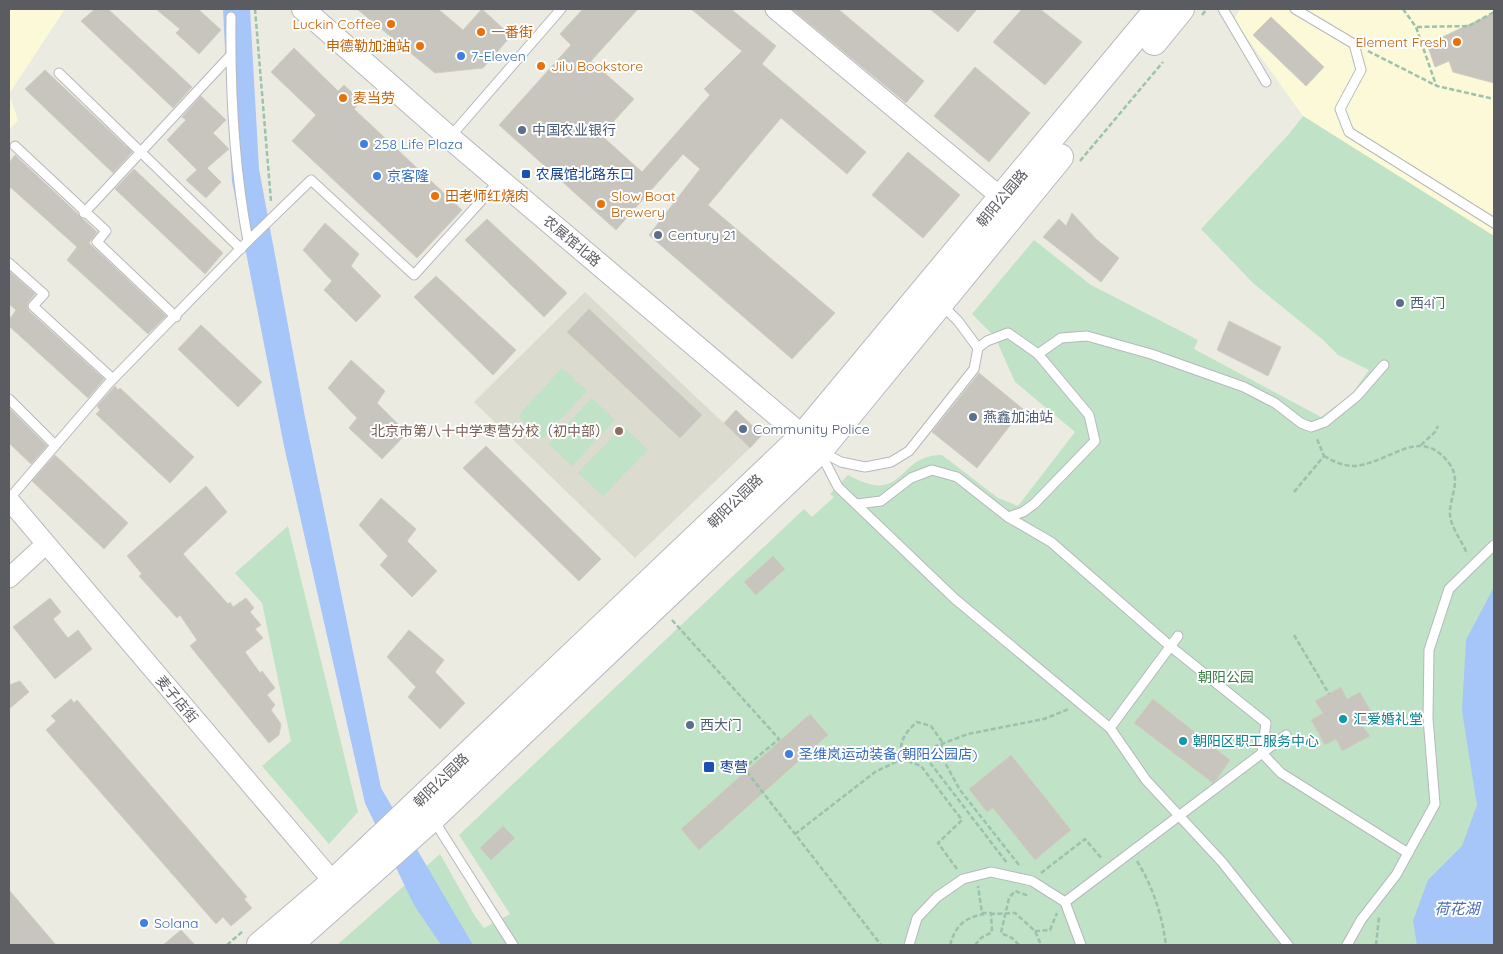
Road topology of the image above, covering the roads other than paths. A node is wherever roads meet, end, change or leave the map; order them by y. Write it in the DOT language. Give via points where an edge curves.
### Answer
graph roads {
  1 [pos="303,9"];
  2 [pos="561,9"];
  3 [pos="775,9"];
  4 [pos="1158,9"];
  5 [pos="1181,9"];
  6 [pos="1222,9"];
  7 [pos="1295,9"];
  8 [pos="231,17"];
  9 [pos="230,56"];
  10 [pos="59,72"];
  11 [pos="1266,82"];
  12 [pos="450,138"];
  13 [pos="15,146"];
  14 [pos="141,152"];
  15 [pos="500,180"];
  16 [pos="1002,198"];
  17 [pos="84,212"];
  18 [pos="1494,223"];
  19 [pos="248,241"];
  20 [pos="241,249"];
  21 [pos="9,263"];
  22 [pos="940,304"];
  23 [pos="176,317"];
  24 [pos="978,348"];
  25 [pos="1038,354"];
  26 [pos="1384,365"];
  27 [pos="113,379"];
  28 [pos="9,399"];
  29 [pos="812,443"];
  30 [pos="55,445"];
  31 [pos="9,499"];
  32 [pos="857,504"];
  33 [pos="1008,517"];
  34 [pos="46,544"];
  35 [pos="1494,545"];
  36 [pos="9,578"];
  37 [pos="1178,636"];
  38 [pos="1170,646"];
  39 [pos="1110,728"];
  40 [pos="1286,735"];
  41 [pos="1262,753"];
  42 [pos="425,814"];
  43 [pos="1178,815"];
  44 [pos="1408,853"];
  45 [pos="340,889"];
  46 [pos="1065,902"];
  47 [pos="260,945"];
  48 [pos="289,945"];
  49 [pos="513,945"];
  50 [pos="909,945"];
  51 [pos="1081,945"];
  52 [pos="1288,945"];
  53 [pos="1347,945"];
  1 -- 12 [label="street, 农展馆北路"];
  2 -- 12 [label="lane"];
  3 -- 16 [label="street"];
  4 -- 16 [label="main road, 朝阳公园路"];
  5 -- 22 [label="main road, 朝阳公园路"];
  6 -- 11 [label="lane"];
  7 -- 18 [label="lane" via="1354,44 1361,70 1340,109 1349,132"];
  8 -- 9 [label="lane"];
  9 -- 14 [label="lane"];
  9 -- 19 [label="lane" via="237,185"];
  10 -- 14 [label="lane"];
  12 -- 15 [label="street, 农展馆北路"];
  13 -- 17 [label="lane"];
  14 -- 17 [label="lane"];
  14 -- 20 [label="lane"];
  15 -- 19 [label="lane" via="414,275 311,180"];
  15 -- 29 [label="street, 农展馆北路"];
  16 -- 29 [label="main road, 朝阳公园路"];
  17 -- 23 [label="lane" via="106,230 97,242"];
  19 -- 20 [label="lane"];
  20 -- 23 [label="lane"];
  21 -- 27 [label="lane" via="44,294 33,306"];
  22 -- 24 [label="lane" via="958,321"];
  22 -- 29 [label="main road, 朝阳公园路"];
  23 -- 27 [label="lane"];
  24 -- 25 [label="lane" via="1008,333"];
  24 -- 29 [label="lane" via="974,369 909,451 890,462 865,467 841,462"];
  25 -- 26 [label="lane" via="1061,338 1087,336 1151,354 1244,387 1275,402 1311,427 1325,422 1357,396"];
  25 -- 33 [label="lane" via="1089,415 1095,441 1034,504"];
  27 -- 30 [label="lane"];
  28 -- 30 [label="lane"];
  29 -- 32 [label="lane" via="838,487"];
  29 -- 42 [label="main road, 朝阳公园路"];
  29 -- 42 [label="main road, 朝阳公园路" via="659,602"];
  30 -- 31 [label="lane"];
  31 -- 34 [label="street, 麦子店街"];
  32 -- 33 [label="lane" via="881,501 911,478 932,470 957,477"];
  32 -- 39 [label="lane" via="955,599"];
  33 -- 38 [label="lane" via="1051,542"];
  34 -- 36 [label="street"];
  34 -- 45 [label="street, 麦子店街"];
  35 -- 44 [label="lane" via="1449,589 1429,650 1428,718 1435,804"];
  37 -- 38 [label="lane"];
  38 -- 39 [label="lane"];
  38 -- 41 [label="lane" via="1266,723"];
  39 -- 43 [label="lane" via="1146,780"];
  40 -- 41 [label="lane"];
  41 -- 43 [label="lane"];
  41 -- 44 [label="lane" via="1281,773"];
  42 -- 45 [label="main road, 朝阳公园路"];
  42 -- 49 [label="lane"];
  43 -- 46 [label="lane"];
  43 -- 52 [label="lane" via="1222,862"];
  44 -- 53 [label="lane"];
  45 -- 47 [label="main road, 朝阳公园路"];
  45 -- 48 [label="main road, 朝阳公园路"];
  46 -- 50 [label="lane" via="1021,879 991,872 963,879 937,897 917,918"];
  46 -- 51 [label="lane"];
}
